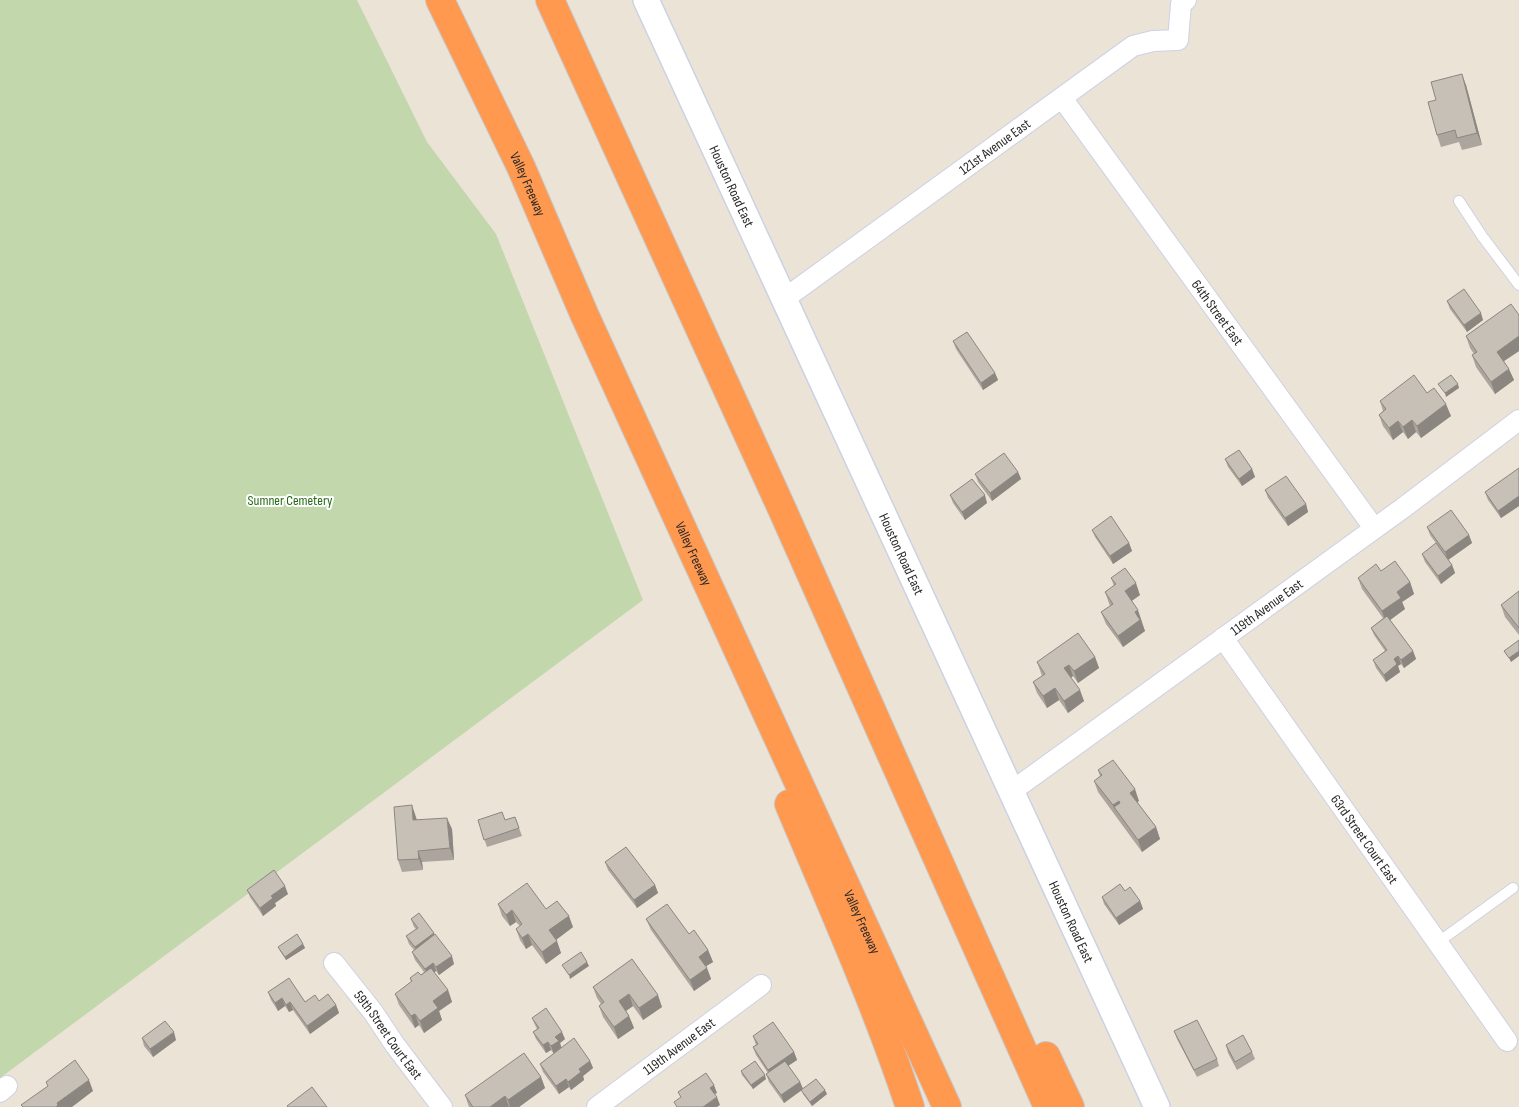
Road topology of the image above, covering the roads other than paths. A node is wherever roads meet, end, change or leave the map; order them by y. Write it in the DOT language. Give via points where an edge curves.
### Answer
graph roads {
  1 [pos="440,0"];
  2 [pos="550,0"];
  3 [pos="646,0"];
  4 [pos="1186,0"];
  5 [pos="1062,98"];
  6 [pos="1459,201"];
  7 [pos="1519,285"];
  8 [pos="784,299"];
  9 [pos="1518,424"];
  10 [pos="1374,528"];
  11 [pos="704,578"];
  12 [pos="1223,638"];
  13 [pos="881,733"];
  14 [pos="1012,791"];
  15 [pos="1513,888"];
  16 [pos="1438,943"];
  17 [pos="334,963"];
  18 [pos="761,985"];
  19 [pos="1507,1041"];
  20 [pos="442,1107"];
  21 [pos="597,1107"];
  22 [pos="910,1107"];
  23 [pos="947,1107"];
  24 [pos="1048,1107"];
  25 [pos="1070,1107"];
  26 [pos="1157,1107"];
  1 -- 11 [label="highway, Valley Freeway" via="521,167 584,316"];
  2 -- 13 [label="highway"];
  3 -- 8 [label="street, Houston Road East"];
  4 -- 5 [label="street, 121st Avenue East" via="1181,4 1178,40 1133,46"];
  5 -- 8 [label="street, 121st Avenue East"];
  5 -- 10 [label="street, 64th Street East"];
  6 -- 7 [label="lane"];
  8 -- 14 [label="street, Houston Road East"];
  9 -- 10 [label="street, 119th Avenue East"];
  10 -- 12 [label="street, 119th Avenue East"];
  11 -- 22 [label="highway" via="738,678 852,954"];
  11 -- 23 [label="highway, Valley Freeway"];
  12 -- 14 [label="street, 119th Avenue East"];
  12 -- 16 [label="street, 63rd Street Court East"];
  13 -- 24 [label="highway"];
  13 -- 25 [label="highway" via="1031,1023"];
  14 -- 26 [label="street, Houston Road East"];
  15 -- 16 [label="lane"];
  16 -- 19 [label="street, 63rd Street Court East"];
  17 -- 20 [label="street, 59th Street Court East"];
  18 -- 21 [label="street, 119th Avenue East"];
}
